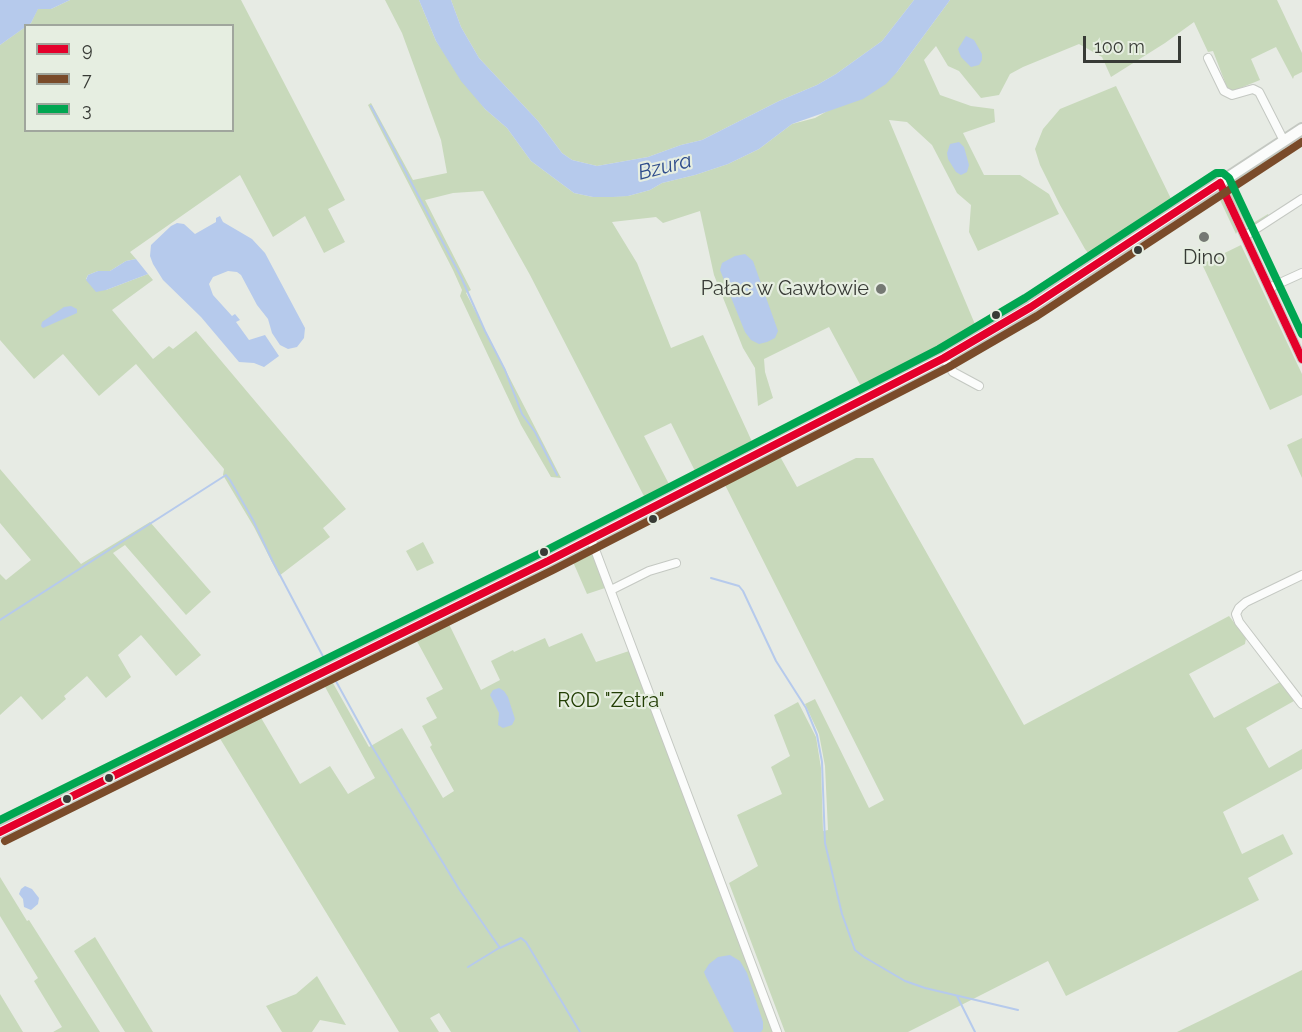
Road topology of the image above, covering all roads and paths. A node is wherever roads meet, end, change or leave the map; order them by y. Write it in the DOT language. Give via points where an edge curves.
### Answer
graph roads {
  1 [pos="1208,58"];
  2 [pos="1302,129"];
  3 [pos="1284,141"];
  4 [pos="1220,183"];
  5 [pos="1302,199"];
  6 [pos="1245,236"];
  7 [pos="1302,273"];
  8 [pos="1269,288"];
  9 [pos="944,358"];
  10 [pos="1302,359"];
  11 [pos="979,386"];
  12 [pos="591,539"];
  13 [pos="676,563"];
  14 [pos="1302,575"];
  15 [pos="610,590"];
  16 [pos="1302,704"];
  17 [pos="0,832"];
  18 [pos="777,1032"];
  1 -- 3 [label="street" via="1224,92 1260,92"];
  2 -- 3 [label="street"];
  3 -- 4 [label="street"];
  4 -- 6 [label="street"];
  4 -- 9 [label="street" via="1031,307"];
  5 -- 6 [label="street"];
  6 -- 8 [label="street"];
  7 -- 8 [label="street"];
  8 -- 10 [label="street"];
  9 -- 11 [label="street" via="953,372"];
  9 -- 12 [label="street"];
  12 -- 15 [label="street"];
  12 -- 17 [label="street"];
  13 -- 15 [label="street"];
  14 -- 16 [label="street" via="1246,602 1236,614"];
  15 -- 18 [label="street"];
}
